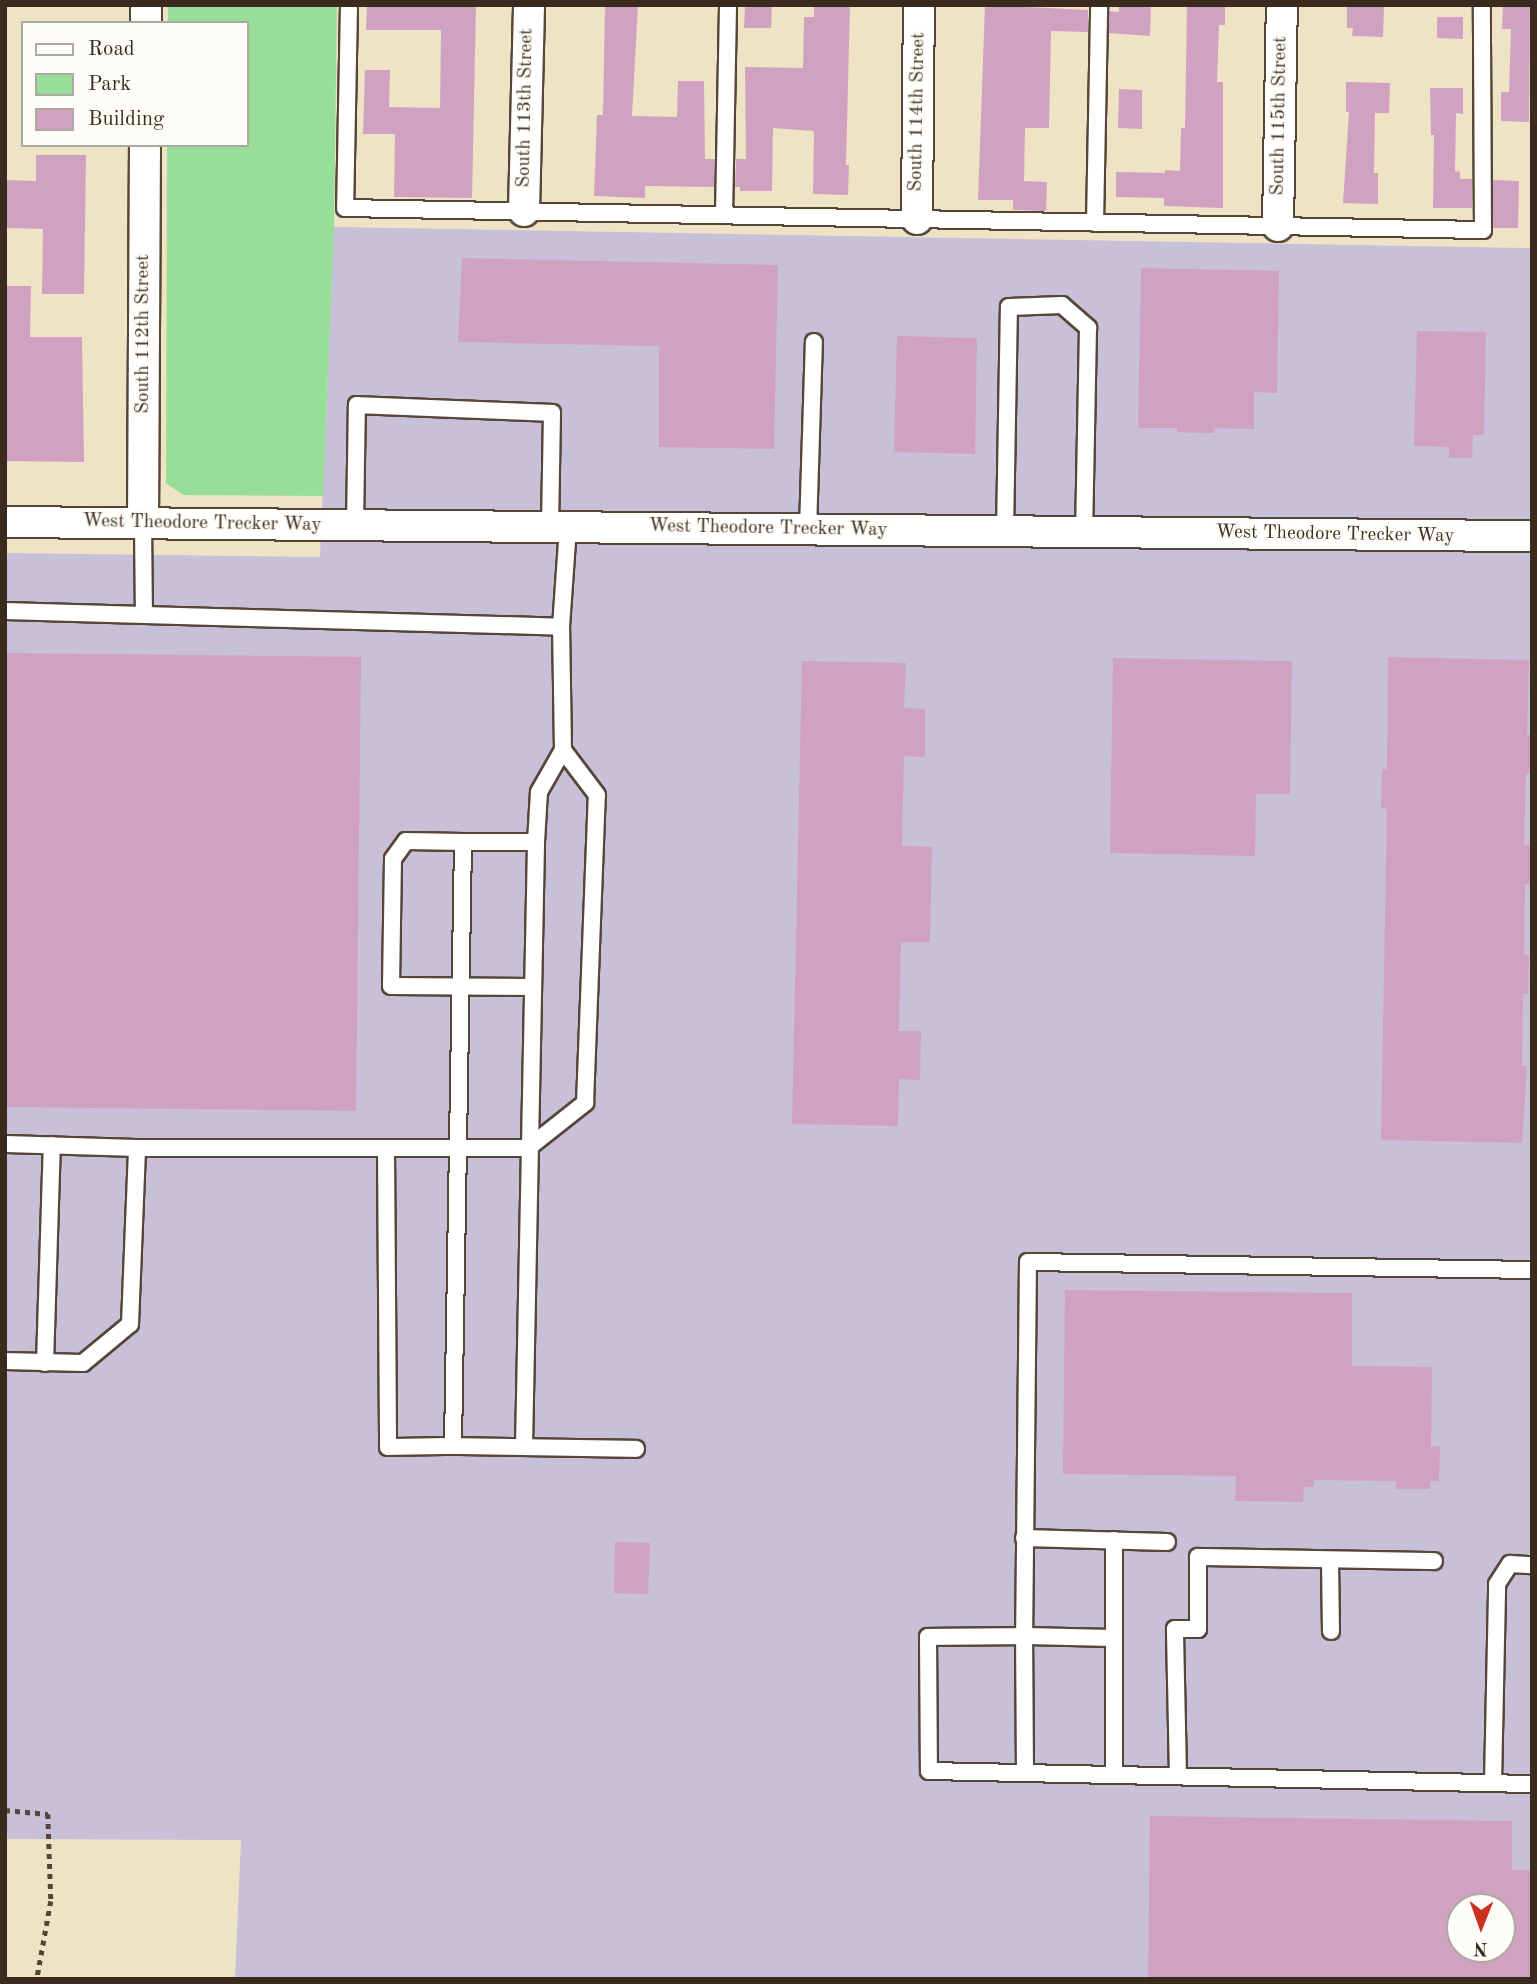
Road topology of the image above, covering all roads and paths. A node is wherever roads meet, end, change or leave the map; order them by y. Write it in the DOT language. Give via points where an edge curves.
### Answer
graph roads {
  1 [pos="349,5"];
  2 [pos="529,5"];
  3 [pos="728,5"];
  4 [pos="919,5"];
  5 [pos="1098,5"];
  6 [pos="1282,5"];
  7 [pos="1482,5"];
  8 [pos="145,147"];
  9 [pos="524,211"];
  10 [pos="724,215"];
  11 [pos="917,219"];
  12 [pos="1095,223"];
  13 [pos="1278,226"];
  14 [pos="814,342"];
  15 [pos="1532,517"];
  16 [pos="5,522"];
  17 [pos="143,523"];
  18 [pos="355,526"];
  19 [pos="559,527"];
  20 [pos="808,530"];
  21 [pos="1005,532"];
  22 [pos="1084,532"];
  23 [pos="1531,536"];
  24 [pos="5,611"];
  25 [pos="145,615"];
  26 [pos="561,626"];
  27 [pos="563,750"];
  28 [pos="463,842"];
  29 [pos="536,842"];
  30 [pos="461,986"];
  31 [pos="532,987"];
  32 [pos="5,1144"];
  33 [pos="52,1145"];
  34 [pos="137,1148"];
  35 [pos="458,1148"];
  36 [pos="528,1148"];
  37 [pos="386,1149"];
  38 [pos="1532,1270"];
  39 [pos="5,1361"];
  40 [pos="45,1363"];
  41 [pos="453,1447"];
  42 [pos="524,1447"];
  43 [pos="636,1449"];
  44 [pos="1024,1538"];
  45 [pos="1114,1540"];
  46 [pos="1167,1542"];
  47 [pos="1532,1557"];
  48 [pos="1330,1560"];
  49 [pos="1434,1561"];
  50 [pos="1532,1565"];
  51 [pos="1331,1632"];
  52 [pos="1024,1636"];
  53 [pos="1114,1638"];
  54 [pos="1025,1773"];
  55 [pos="1114,1775"];
  56 [pos="1178,1776"];
  57 [pos="1493,1783"];
  58 [pos="1532,1784"];
  59 [pos="5,1810"];
  60 [pos="37,1979"];
  1 -- 9 [label="lane" via="345,208"];
  2 -- 9 [label="street, South 113th Street"];
  3 -- 10 [label="lane"];
  4 -- 11 [label="street, South 114th Street"];
  5 -- 12 [label="lane"];
  6 -- 13 [label="street, South 115th Street"];
  7 -- 13 [label="lane" via="1483,230"];
  8 -- 17 [label="street, South 112th Street"];
  9 -- 10 [label="lane"];
  10 -- 11 [label="lane"];
  11 -- 12 [label="lane"];
  12 -- 13 [label="lane"];
  14 -- 20 [label="lane"];
  15 -- 23 [label="lane"];
  16 -- 17 [label="street, West Theodore Trecker Way"];
  17 -- 18 [label="street, West Theodore Trecker Way"];
  17 -- 25 [label="lane"];
  18 -- 19 [label="street, West Theodore Trecker Way"];
  18 -- 19 [label="lane" via="357,405 552,413"];
  19 -- 20 [label="street, West Theodore Trecker Way"];
  19 -- 26 [label="lane"];
  20 -- 21 [label="street, West Theodore Trecker Way"];
  21 -- 22 [label="street, West Theodore Trecker Way"];
  21 -- 22 [label="lane" via="1009,307 1062,305 1088,328"];
  22 -- 23 [label="street, West Theodore Trecker Way"];
  24 -- 25 [label="lane"];
  25 -- 26 [label="lane"];
  26 -- 27 [label="lane"];
  27 -- 29 [label="lane" via="539,792"];
  27 -- 36 [label="lane" via="597,795 585,1103"];
  28 -- 29 [label="lane"];
  28 -- 30 [label="lane"];
  28 -- 30 [label="lane" via="406,841 393,859 391,986"];
  29 -- 31 [label="lane"];
  30 -- 31 [label="lane"];
  30 -- 35 [label="lane"];
  31 -- 36 [label="lane"];
  32 -- 33 [label="lane"];
  33 -- 34 [label="lane"];
  33 -- 40 [label="lane"];
  34 -- 37 [label="lane"];
  34 -- 40 [label="lane" via="130,1324 83,1363"];
  35 -- 36 [label="lane"];
  35 -- 37 [label="lane"];
  35 -- 41 [label="lane"];
  36 -- 42 [label="lane"];
  37 -- 41 [label="lane" via="388,1447"];
  38 -- 44 [label="lane" via="1028,1262"];
  39 -- 40 [label="lane"];
  41 -- 42 [label="lane"];
  42 -- 43 [label="lane"];
  44 -- 45 [label="lane"];
  44 -- 52 [label="lane"];
  45 -- 46 [label="lane"];
  45 -- 53 [label="lane"];
  47 -- 50 [label="lane"];
  48 -- 49 [label="lane"];
  48 -- 51 [label="lane"];
  48 -- 56 [label="lane" via="1198,1557 1198,1629 1175,1629"];
  50 -- 57 [label="lane" via="1510,1564 1497,1584"];
  52 -- 53 [label="lane"];
  52 -- 54 [label="lane"];
  52 -- 54 [label="lane" via="928,1637 929,1771"];
  53 -- 55 [label="lane"];
  54 -- 55 [label="lane"];
  55 -- 56 [label="lane"];
  56 -- 57 [label="lane"];
  57 -- 58 [label="lane"];
  59 -- 60 [label="path" via="48,1814 51,1901"];
}
